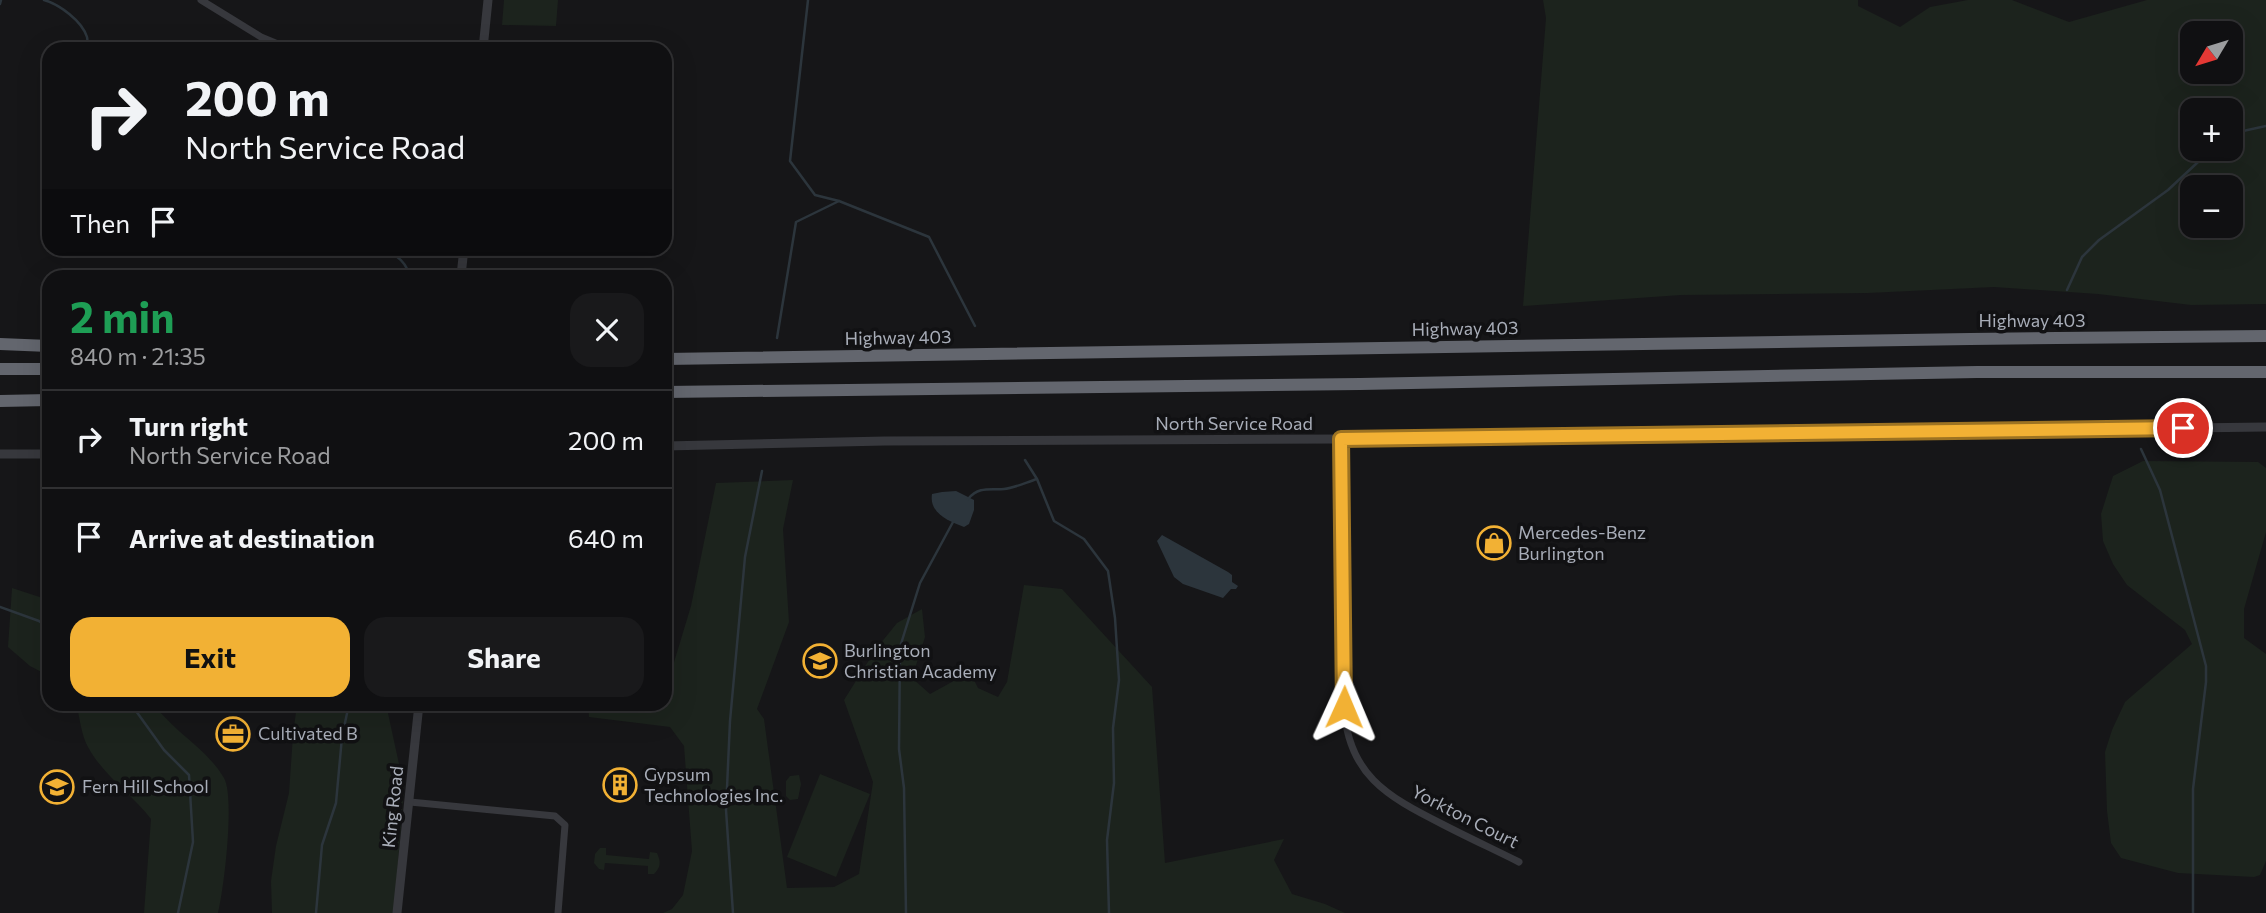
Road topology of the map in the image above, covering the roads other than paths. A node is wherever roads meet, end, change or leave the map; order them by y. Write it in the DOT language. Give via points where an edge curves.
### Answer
graph roads {
  1 [pos="201,0"];
  2 [pos="488,0"];
  3 [pos="273,42"];
  4 [pos="483,42"];
  5 [pos="2266,336"];
  6 [pos="0,344"];
  7 [pos="42,346"];
  8 [pos="672,359"];
  9 [pos="0,369"];
  10 [pos="42,369"];
  11 [pos="2266,372"];
  12 [pos="672,392"];
  13 [pos="42,400"];
  14 [pos="0,401"];
  15 [pos="2266,427"];
  16 [pos="1341,439"];
  17 [pos="672,446"];
  18 [pos="0,454"];
  19 [pos="42,454"];
  20 [pos="418,711"];
  21 [pos="410,802"];
  22 [pos="1519,862"];
  23 [pos="397,913"];
  24 [pos="558,913"];
  1 -- 3 [label="street"];
  2 -- 4 [label="street"];
  5 -- 8 [label="highway, Highway 403"];
  6 -- 7 [label="highway"];
  9 -- 10 [label="highway"];
  11 -- 12 [label="highway" via="1977,372"];
  13 -- 14 [label="highway"];
  15 -- 16 [label="street, North Service Road"];
  16 -- 17 [label="street, North Service Road"];
  16 -- 22 [label="street, Yorkton Court" via="1344,707 1351,748 1380,788 1404,805"];
  18 -- 19 [label="street"];
  20 -- 21 [label="street, King Road"];
  21 -- 23 [label="street, King Road"];
  21 -- 24 [label="street" via="555,816 565,825"];
}
